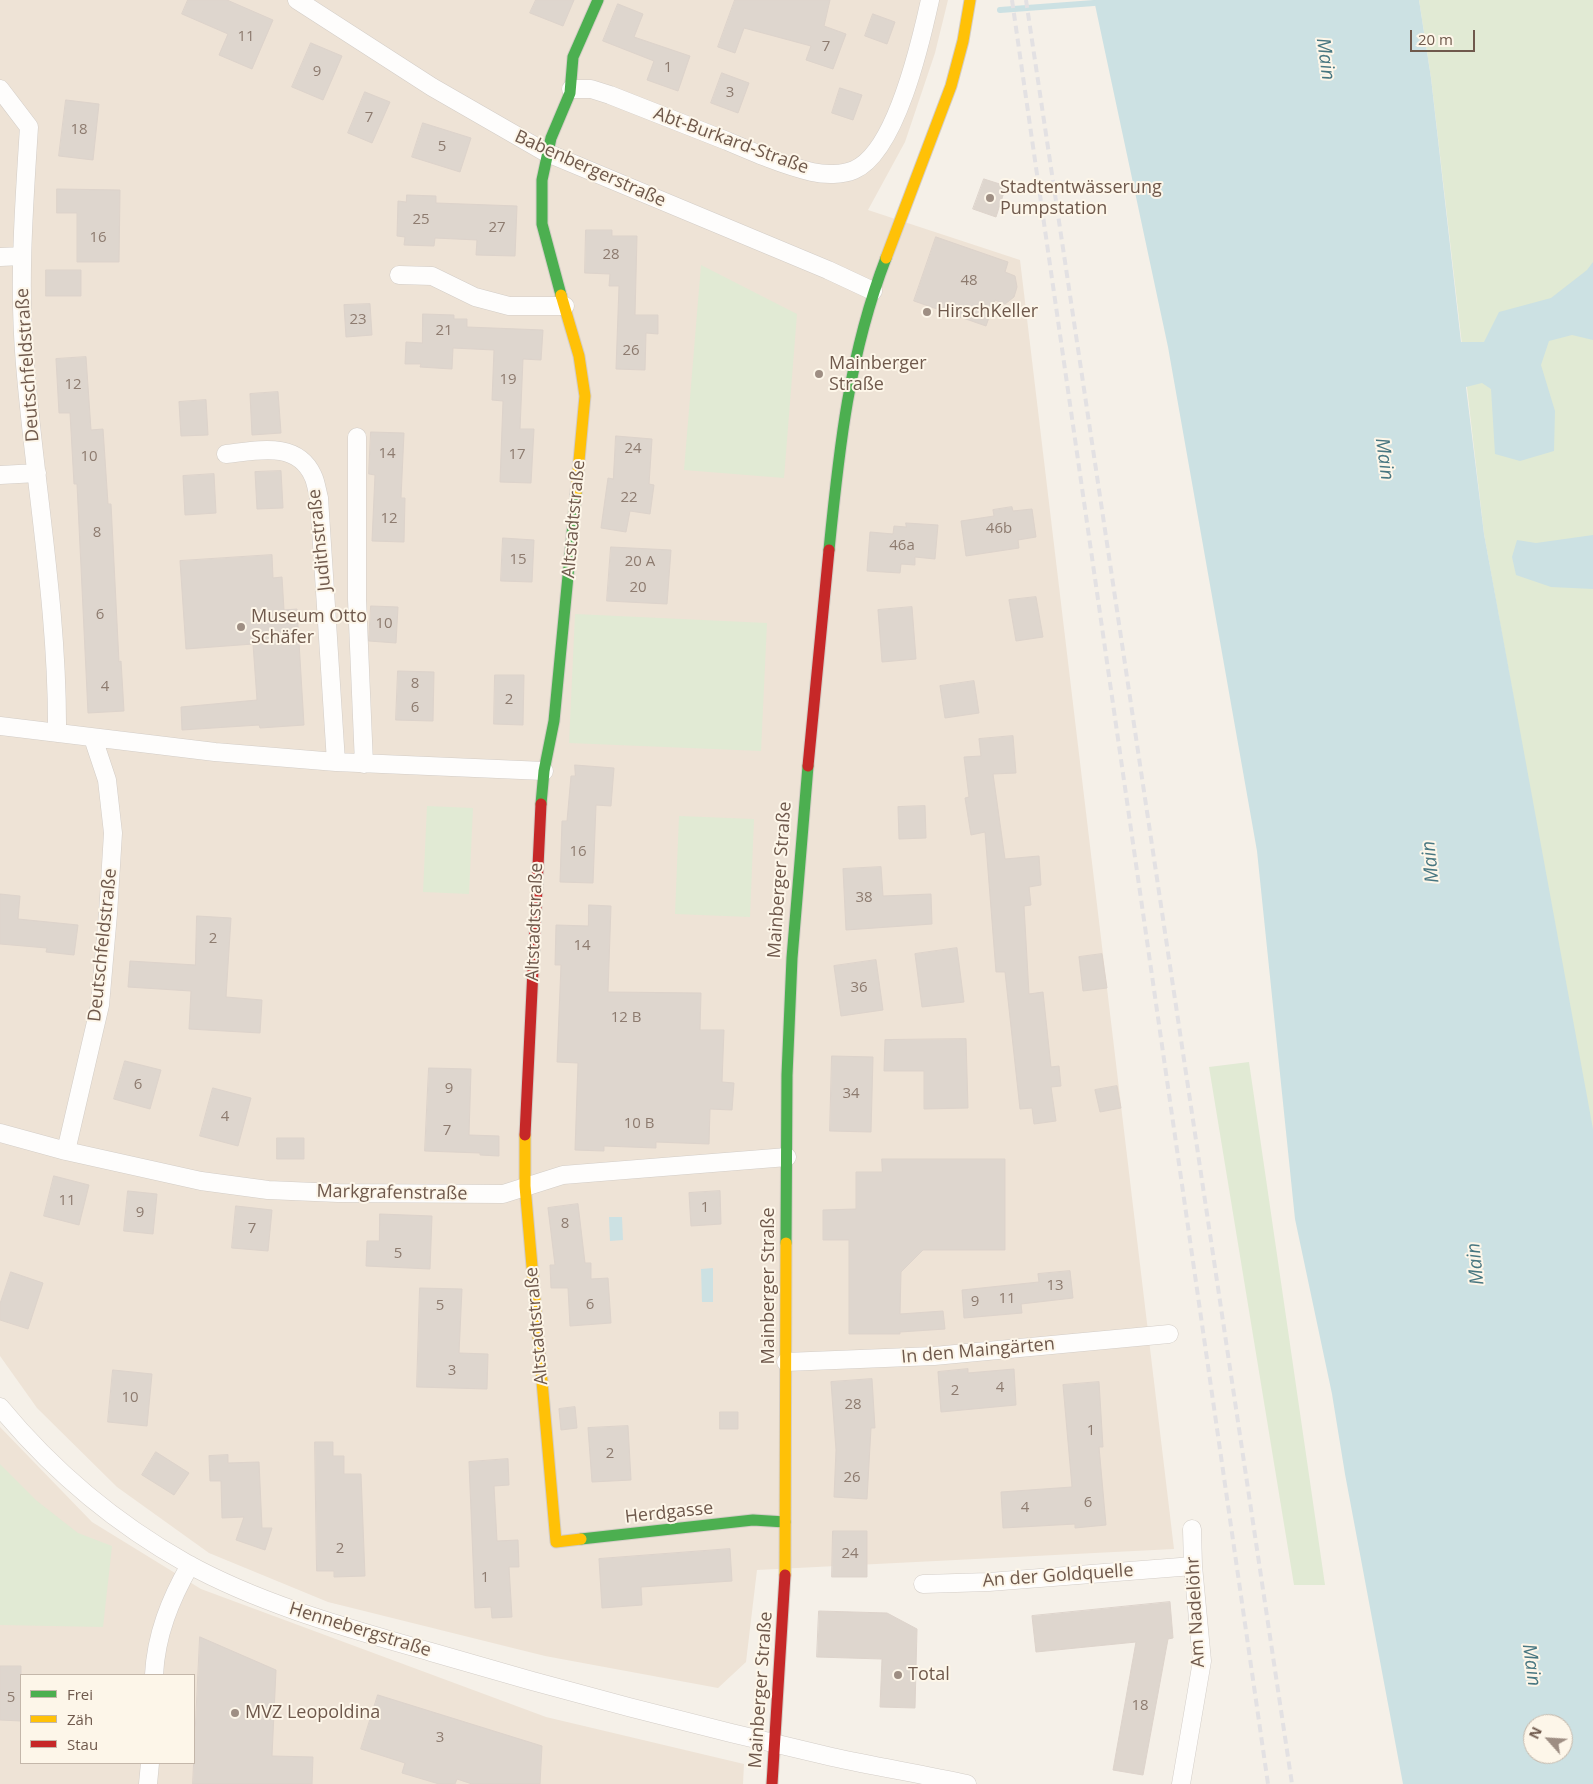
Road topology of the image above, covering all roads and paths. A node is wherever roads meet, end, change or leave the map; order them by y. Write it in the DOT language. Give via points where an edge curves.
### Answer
graph roads {
  1 [pos="297,0"];
  2 [pos="598,0"];
  3 [pos="930,0"];
  4 [pos="970,0"];
  5 [pos="0,89"];
  6 [pos="572,89"];
  7 [pos="545,152"];
  8 [pos="0,256"];
  9 [pos="22,256"];
  10 [pos="399,275"];
  11 [pos="873,291"];
  12 [pos="564,306"];
  13 [pos="357,438"];
  14 [pos="226,454"];
  15 [pos="37,473"];
  16 [pos="0,475"];
  17 [pos="0,726"];
  18 [pos="57,733"];
  19 [pos="93,738"];
  20 [pos="336,762"];
  21 [pos="364,764"];
  22 [pos="544,771"];
  23 [pos="0,1133"];
  24 [pos="66,1150"];
  25 [pos="787,1156"];
  26 [pos="525,1186"];
  27 [pos="1169,1334"];
  28 [pos="786,1362"];
  29 [pos="0,1407"];
  30 [pos="785,1522"];
  31 [pos="1192,1529"];
  32 [pos="556,1542"];
  33 [pos="190,1565"];
  34 [pos="1193,1566"];
  35 [pos="923,1584"];
  36 [pos="154,1674"];
  37 [pos="776,1742"];
  38 [pos="150,1764"];
  39 [pos="148,1784"];
  40 [pos="772,1784"];
  41 [pos="967,1784"];
  42 [pos="1181,1784"];
  1 -- 7 [label="street, Babenbergerstraße" via="432,88"];
  2 -- 6 [label="main road, Altstadtstraße" via="574,54 570,69"];
  3 -- 6 [label="street, Abt-Burkard-Straße" via="914,63 881,144 854,169 834,174 782,164 610,95 591,89"];
  4 -- 11 [label="main road, Mainberger Straße" via="951,86"];
  5 -- 9 [label="street, Deutschfeldstraße" via="29,126"];
  6 -- 7 [label="main road, Altstadtstraße"];
  7 -- 11 [label="street, Babenbergerstraße"];
  7 -- 12 [label="main road, Altstadtstraße" via="541,184 544,236"];
  8 -- 9 [label="street"];
  9 -- 15 [label="street, Deutschfeldstraße" via="24,363"];
  10 -- 12 [label="street" via="432,276 475,297 509,306"];
  11 -- 25 [label="main road, Mainberger Straße" via="858,342 846,408 816,666 792,958"];
  12 -- 22 [label="main road, Altstadtstraße" via="584,372 585,396 554,720"];
  13 -- 21 [label="street, Judithstraße" via="357,599"];
  14 -- 20 [label="street, Judithstraße" via="282,450 303,462 313,475 320,498"];
  15 -- 16 [label="street"];
  15 -- 18 [label="street, Deutschfeldstraße" via="54,625"];
  17 -- 18 [label="street"];
  18 -- 19 [label="street"];
  19 -- 20 [label="street"];
  19 -- 24 [label="street, Deutschfeldstraße" via="107,780 113,834 109,905 100,1005"];
  20 -- 21 [label="street"];
  21 -- 22 [label="street"];
  22 -- 26 [label="main road, Altstadtstraße" via="524,1148"];
  23 -- 24 [label="street, Markgrafenstraße"];
  24 -- 26 [label="street, Markgrafenstraße" via="201,1182 268,1190 503,1194"];
  25 -- 26 [label="street, Markgrafenstraße" via="563,1175"];
  25 -- 28 [label="main road, Mainberger Straße"];
  26 -- 32 [label="main road, Altstadtstraße"];
  27 -- 28 [label="street, In den Maingärten" via="934,1356"];
  28 -- 30 [label="main road, Mainberger Straße"];
  29 -- 33 [label="street, Hennebergstraße" via="43,1456 73,1484 119,1520"];
  30 -- 32 [label="main road, Herdgasse" via="753,1520"];
  30 -- 37 [label="main road, Mainberger Straße" via="785,1595"];
  31 -- 34 [label="street, Am Nadelöhr"];
  33 -- 36 [label="street" via="175,1592 159,1634"];
  33 -- 37 [label="street, Hennebergstraße" via="269,1601 358,1631 578,1695"];
  34 -- 35 [label="street, An der Goldquelle"];
  34 -- 42 [label="street, Am Nadelöhr" via="1202,1661"];
  37 -- 40 [label="main road, Mainberger Straße"];
  37 -- 41 [label="street, Hennebergstraße" via="832,1757"];
  38 -- 39 [label="street"];
}
